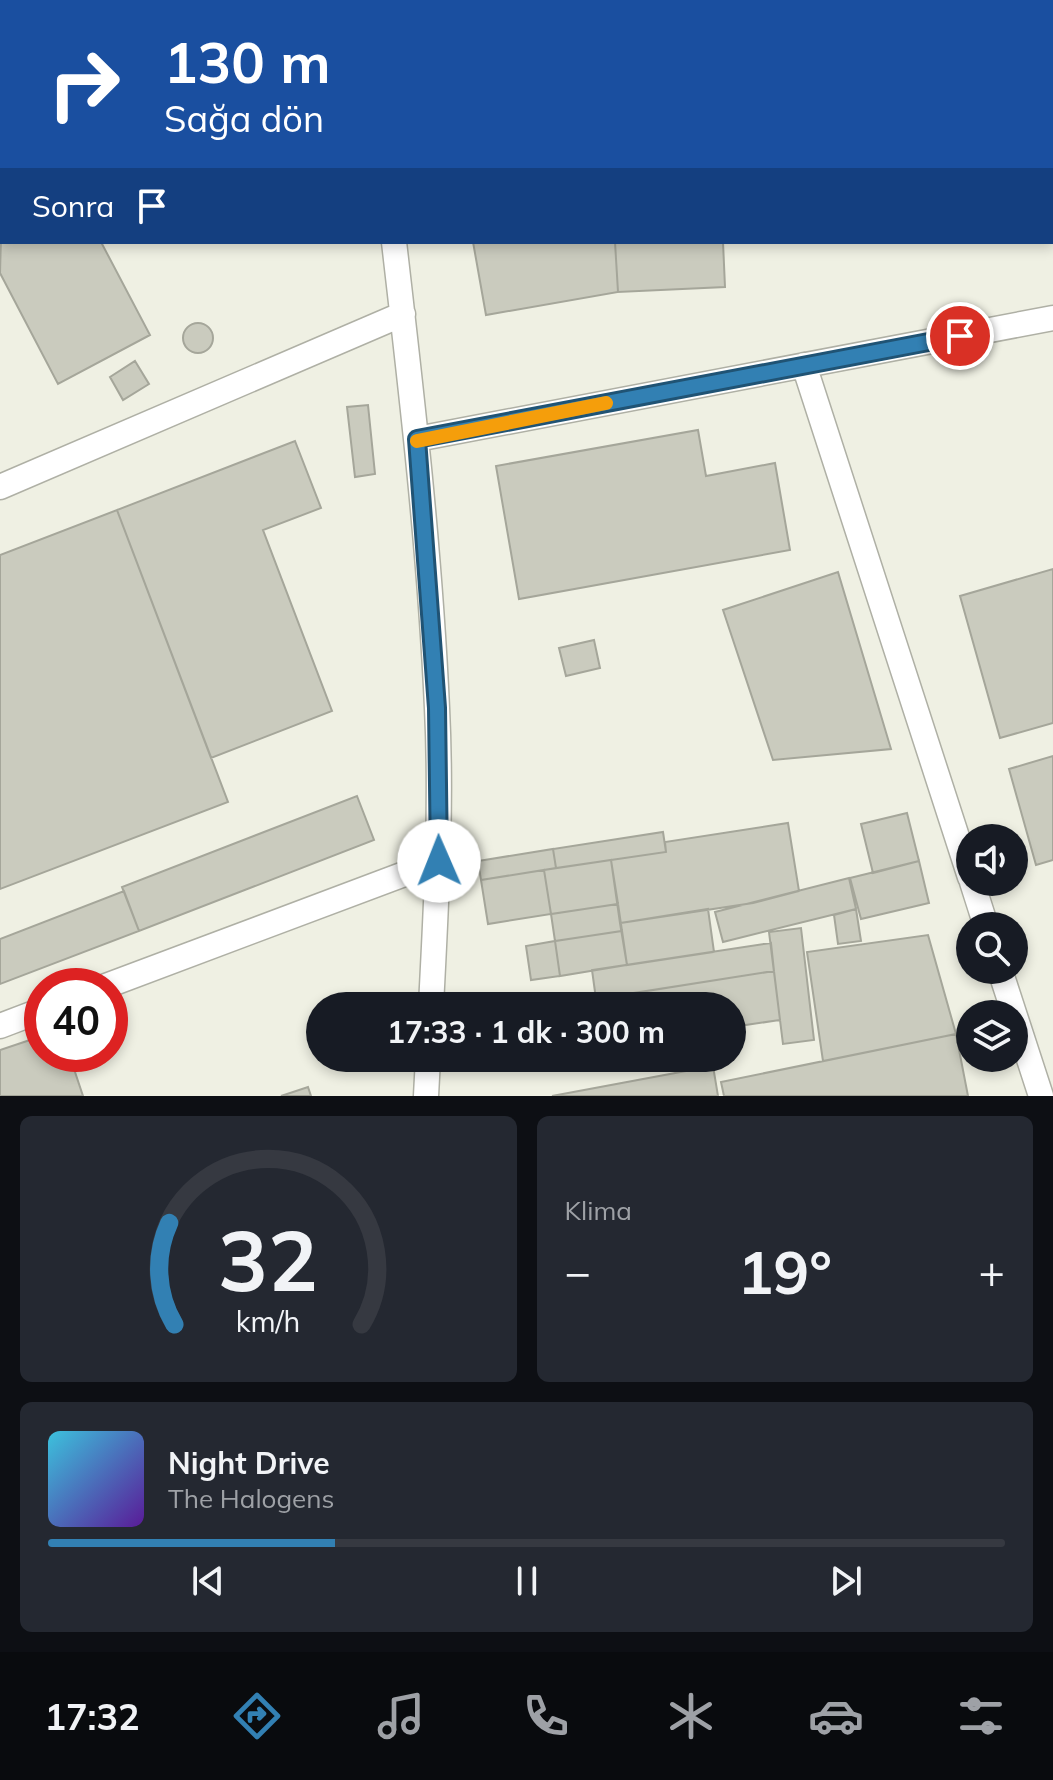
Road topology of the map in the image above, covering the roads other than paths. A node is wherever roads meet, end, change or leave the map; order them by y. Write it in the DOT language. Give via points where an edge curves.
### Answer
graph roads {
  1 [pos="394,244"];
  2 [pos="403,314"];
  3 [pos="1053,318"];
  4 [pos="804,365"];
  5 [pos="417,439"];
  6 [pos="0,487"];
  7 [pos="956,833"];
  8 [pos="439,861"];
  9 [pos="128,978"];
  10 [pos="1005,984"];
  11 [pos="432,992"];
  12 [pos="24,1017"];
  13 [pos="0,1026"];
  14 [pos="427,1072"];
  15 [pos="426,1096"];
  16 [pos="1041,1096"];
  1 -- 2 [label="street"];
  2 -- 5 [label="street"];
  2 -- 6 [label="street"];
  3 -- 4 [label="street"];
  4 -- 5 [label="street"];
  4 -- 7 [label="street"];
  5 -- 8 [label="street" via="437,708"];
  8 -- 9 [label="street"];
  8 -- 11 [label="street"];
  10 -- 16 [label="street"];
  12 -- 13 [label="street"];
  14 -- 15 [label="street"];
}
